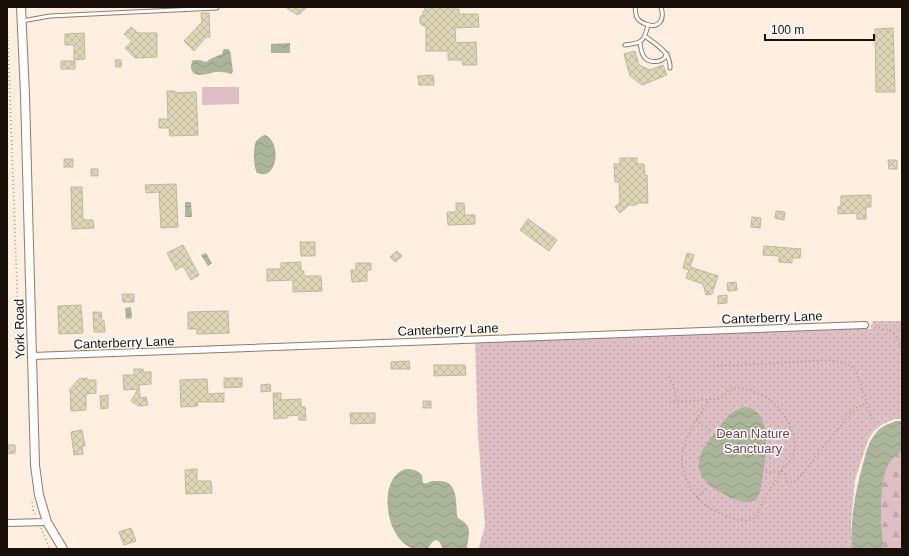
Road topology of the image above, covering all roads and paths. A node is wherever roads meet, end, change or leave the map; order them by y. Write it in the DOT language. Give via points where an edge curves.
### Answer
graph roads {
  1 [pos="21,7"];
  2 [pos="635,7"];
  3 [pos="661,7"];
  4 [pos="217,8"];
  5 [pos="7,16"];
  6 [pos="22,21"];
  7 [pos="648,25"];
  8 [pos="646,37"];
  9 [pos="640,43"];
  10 [pos="625,45"];
  11 [pos="667,54"];
  12 [pos="670,68"];
  13 [pos="865,325"];
  14 [pos="23,330"];
  15 [pos="902,351"];
  16 [pos="32,356"];
  17 [pos="713,366"];
  18 [pos="669,378"];
  19 [pos="708,400"];
  20 [pos="670,402"];
  21 [pos="676,402"];
  22 [pos="867,403"];
  23 [pos="696,420"];
  24 [pos="876,424"];
  25 [pos="711,432"];
  26 [pos="766,472"];
  27 [pos="781,472"];
  28 [pos="707,487"];
  29 [pos="697,498"];
  30 [pos="46,522"];
  31 [pos="7,524"];
  32 [pos="64,549"];
  1 -- 6 [label="main road, York Road"];
  2 -- 7 [label="lane" via="636,18"];
  3 -- 7 [label="lane" via="661,21"];
  4 -- 6 [label="lane" via="50,16"];
  5 -- 14 [label="path" via="18,314"];
  6 -- 16 [label="main road, York Road"];
  7 -- 8 [label="lane"];
  8 -- 9 [label="lane"];
  8 -- 11 [label="lane"];
  9 -- 10 [label="lane"];
  9 -- 11 [label="lane" via="646,60 660,61"];
  11 -- 12 [label="lane"];
  13 -- 15 [label="path" via="890,330"];
  13 -- 16 [label="street, Canterberry Lane"];
  16 -- 30 [label="main road, York Road" via="36,472"];
  17 -- 22 [label="path" via="828,360 845,363 856,371"];
  18 -- 21 [label="path" via="673,382"];
  19 -- 21 [label="path"];
  19 -- 23 [label="path"];
  19 -- 27 [label="path" via="718,399 732,389 740,388 756,393 775,404 795,441 792,458"];
  20 -- 21 [label="path"];
  22 -- 24 [label="path"];
  22 -- 27 [label="path" via="853,410 797,480 789,482"];
  23 -- 25 [label="path"];
  23 -- 29 [label="path" via="687,437 682,462 686,482"];
  26 -- 27 [label="path"];
  27 -- 29 [label="path" via="757,515 750,520 739,520 711,510"];
  28 -- 29 [label="path"];
  30 -- 31 [label="street"];
  30 -- 32 [label="main road, York Road"];
}
